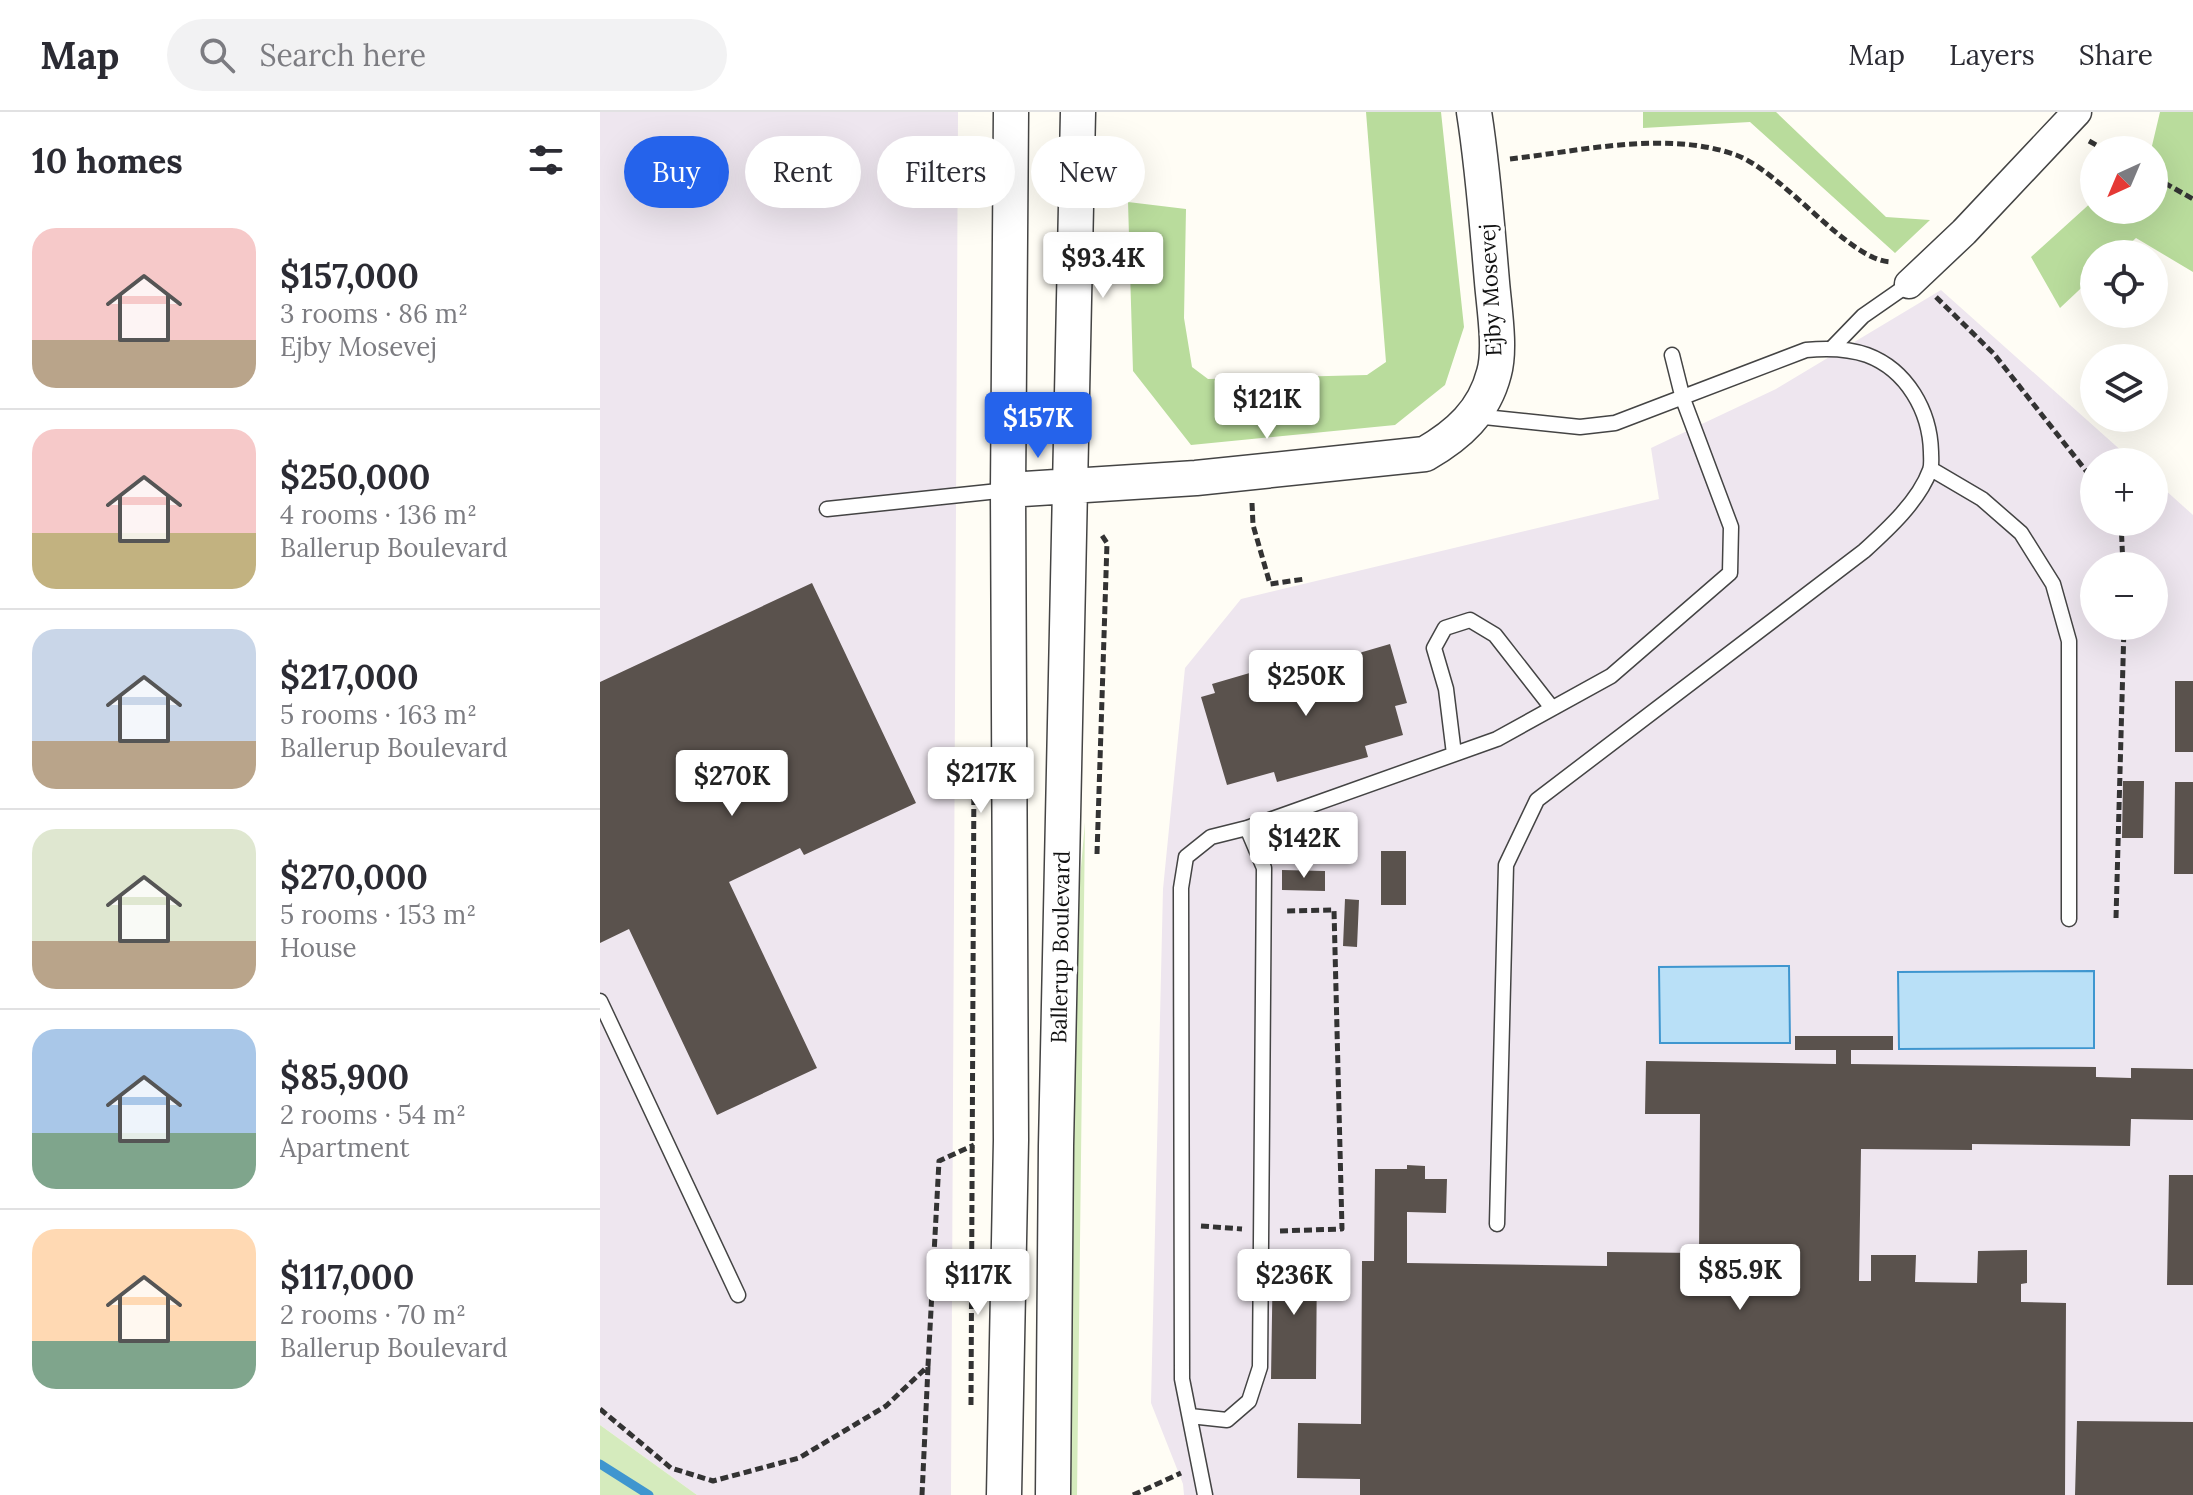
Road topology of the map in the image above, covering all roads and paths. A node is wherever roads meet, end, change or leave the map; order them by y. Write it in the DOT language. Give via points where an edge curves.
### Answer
graph roads {
  1 [pos="1011,112"];
  2 [pos="1078,112"];
  3 [pos="1474,112"];
  4 [pos="2077,112"];
  5 [pos="1482,162"];
  6 [pos="2168,185"];
  7 [pos="2193,199"];
  8 [pos="1918,275"];
  9 [pos="1833,347"];
  10 [pos="1672,355"];
  11 [pos="1683,399"];
  12 [pos="1475,416"];
  13 [pos="2080,463"];
  14 [pos="1931,469"];
  15 [pos="1249,472"];
  16 [pos="1071,487"];
  17 [pos="1008,490"];
  18 [pos="827,509"];
  19 [pos="1305,579"];
  20 [pos="2124,640"];
  21 [pos="1552,708"];
  22 [pos="1454,754"];
  23 [pos="974,764"];
  24 [pos="1247,828"];
  25 [pos="1264,912"];
  26 [pos="2116,918"];
  27 [pos="2069,919"];
  28 [pos="600,1001"];
  29 [pos="1011,1140"];
  30 [pos="974,1145"];
  31 [pos="1184,1224"];
  32 [pos="1497,1224"];
  33 [pos="1262,1231"];
  34 [pos="738,1295"];
  35 [pos="928,1366"];
  36 [pos="600,1409"];
  37 [pos="971,1415"];
  38 [pos="1190,1416"];
  39 [pos="1200,1464"];
  40 [pos="922,1495"];
  41 [pos="1004,1495"];
  42 [pos="1053,1495"];
  43 [pos="1133,1495"];
  44 [pos="1205,1495"];
  1 -- 17 [label="street"];
  2 -- 16 [label="street, Ballerup Boulevard"];
  3 -- 5 [label="street, Ejby Mosevej"];
  4 -- 8 [label="street"];
  5 -- 8 [label="path" via="1662,142 1737,156 1774,178 1853,246"];
  5 -- 12 [label="street, Ejby Mosevej" via="1495,372"];
  6 -- 7 [label="path"];
  8 -- 9 [label="lane" via="1863,316"];
  8 -- 13 [label="path" via="1994,354"];
  9 -- 11 [label="lane" via="1806,350"];
  9 -- 14 [label="lane" via="1869,356 1900,377 1922,406 1930,432"];
  10 -- 11 [label="lane"];
  11 -- 12 [label="lane" via="1615,423 1580,427"];
  11 -- 21 [label="lane" via="1731,527 1730,573 1611,676"];
  12 -- 15 [label="street, Ejby Mosevej" via="1425,454"];
  14 -- 27 [label="lane" via="1982,499 2021,533 2053,584 2069,641"];
  14 -- 32 [label="lane" via="1894,523 1864,551 1537,800 1506,865"];
  15 -- 16 [label="street, Ejby Mosevej"];
  15 -- 19 [label="path" via="1253,525 1270,584"];
  16 -- 17 [label="street, Ejby Mosevej"];
  16 -- 42 [label="street, Ballerup Boulevard"];
  17 -- 18 [label="lane"];
  17 -- 29 [label="street"];
  20 -- 26 [label="path"];
  21 -- 22 [label="lane" via="1497,739"];
  21 -- 22 [label="lane" via="1495,635 1470,620 1445,628 1434,648 1446,689"];
  22 -- 24 [label="lane"];
  23 -- 30 [label="path"];
  24 -- 25 [label="lane" via="1264,868"];
  24 -- 31 [label="lane" via="1211,837 1186,857 1181,888"];
  25 -- 33 [label="lane"];
  25 -- 33 [label="path" via="1334,910 1342,1229"];
  28 -- 34 [label="lane"];
  29 -- 30 [label="path"];
  29 -- 41 [label="street"];
  30 -- 35 [label="path" via="939,1161"];
  30 -- 37 [label="path"];
  31 -- 33 [label="path"];
  31 -- 38 [label="lane" via="1182,1379"];
  33 -- 38 [label="lane" via="1260,1367 1249,1401 1227,1420"];
  35 -- 36 [label="path" via="886,1406 799,1458 713,1481 671,1468"];
  35 -- 40 [label="path"];
  38 -- 39 [label="lane"];
  39 -- 43 [label="path"];
  39 -- 44 [label="lane"];
}
